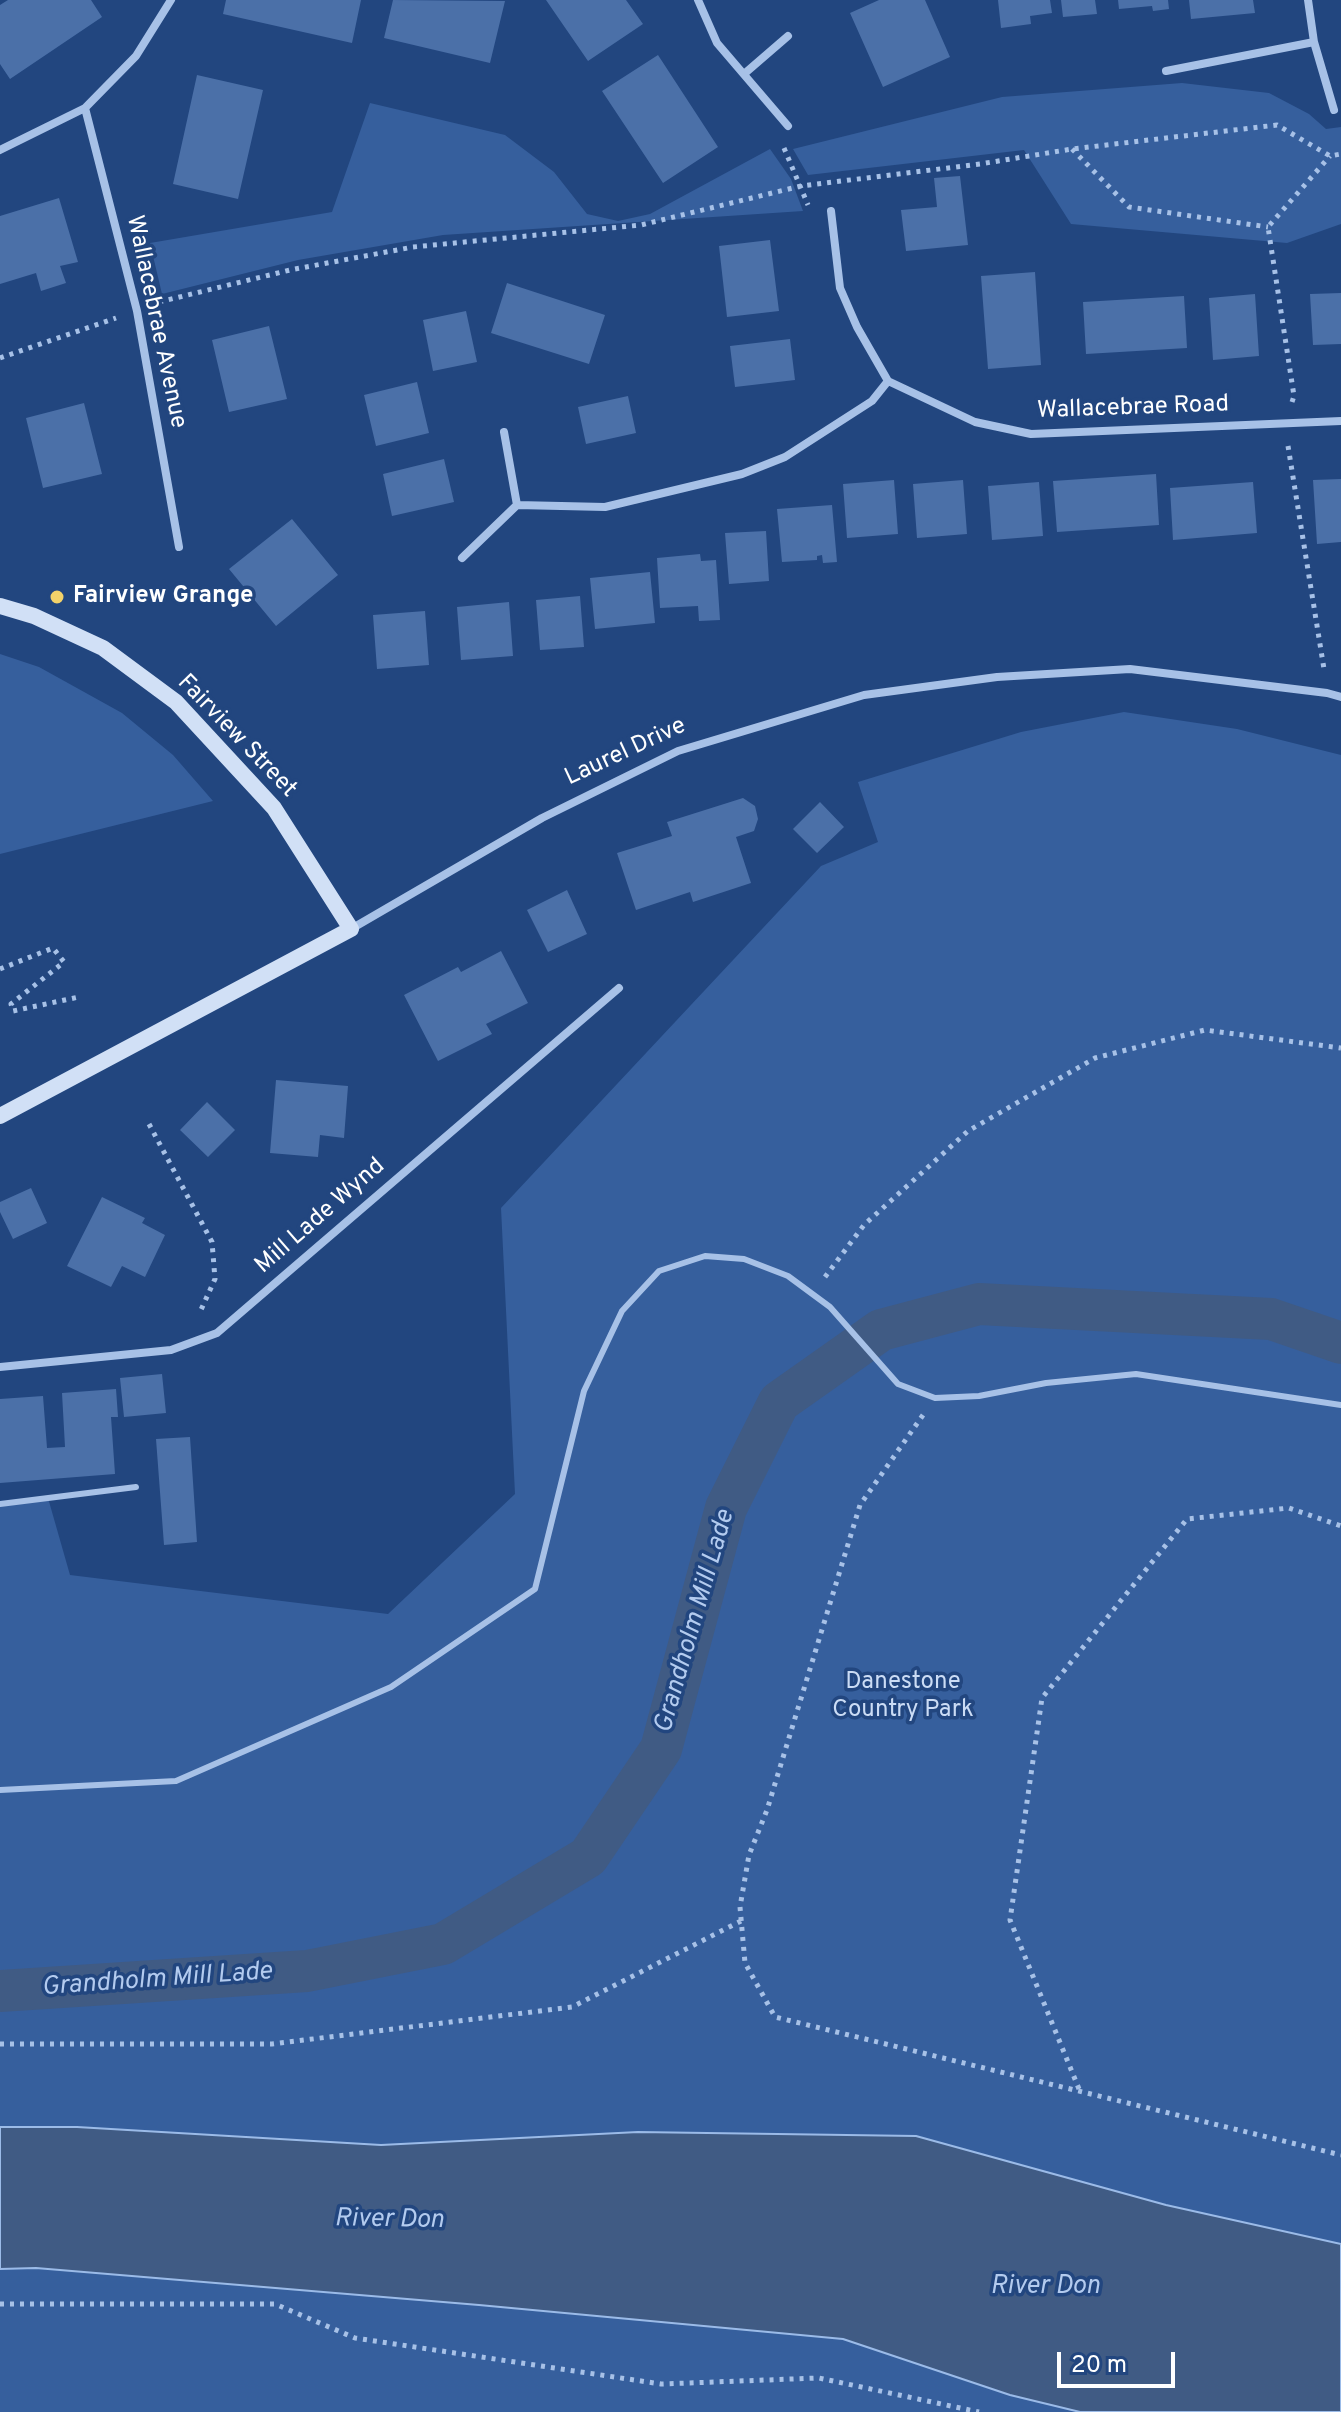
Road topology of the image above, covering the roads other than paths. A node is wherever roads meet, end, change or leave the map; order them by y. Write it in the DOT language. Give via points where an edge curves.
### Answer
graph roads {
  1 [pos="171,0"];
  2 [pos="698,0"];
  3 [pos="1308,0"];
  4 [pos="788,36"];
  5 [pos="1314,42"];
  6 [pos="1166,71"];
  7 [pos="744,74"];
  8 [pos="85,108"];
  9 [pos="1334,110"];
  10 [pos="788,126"];
  11 [pos="0,150"];
  12 [pos="831,211"];
  13 [pos="888,381"];
  14 [pos="1341,421"];
  15 [pos="504,432"];
  16 [pos="517,505"];
  17 [pos="179,547"];
  18 [pos="462,558"];
  19 [pos="0,606"];
  20 [pos="1341,697"];
  21 [pos="351,929"];
  22 [pos="619,988"];
  23 [pos="0,1116"];
  24 [pos="0,1367"];
  25 [pos="1341,1405"];
  26 [pos="136,1487"];
  27 [pos="0,1504"];
  28 [pos="0,1790"];
  1 -- 8 [label="street" via="136,56"];
  2 -- 7 [label="street" via="717,43"];
  3 -- 5 [label="street"];
  4 -- 7 [label="street"];
  5 -- 6 [label="street"];
  5 -- 9 [label="street"];
  7 -- 10 [label="street"];
  8 -- 11 [label="street"];
  8 -- 17 [label="street, Wallacebrae Avenue" via="137,311"];
  12 -- 13 [label="street" via="840,288"];
  13 -- 14 [label="street, Wallacebrae Road" via="975,422 1031,434"];
  13 -- 16 [label="street" via="872,401 785,457 742,474 605,507"];
  15 -- 16 [label="street"];
  16 -- 18 [label="street"];
  19 -- 21 [label="street, Fairview Street" via="103,648 176,702 274,808"];
  20 -- 21 [label="street, Laurel Drive" via="1130,669 997,677 864,695 678,751 542,818"];
  21 -- 23 [label="street, Laurel Drive"];
  22 -- 24 [label="street, Mill Lade Wynd" via="217,1333 171,1350"];
  25 -- 28 [label="lane" via="1136,1374 935,1398 898,1384 830,1307 788,1276 744,1259 705,1256 659,1271 622,1311 584,1391 535,1589 391,1687 176,1781"];
  26 -- 27 [label="lane"];
}
